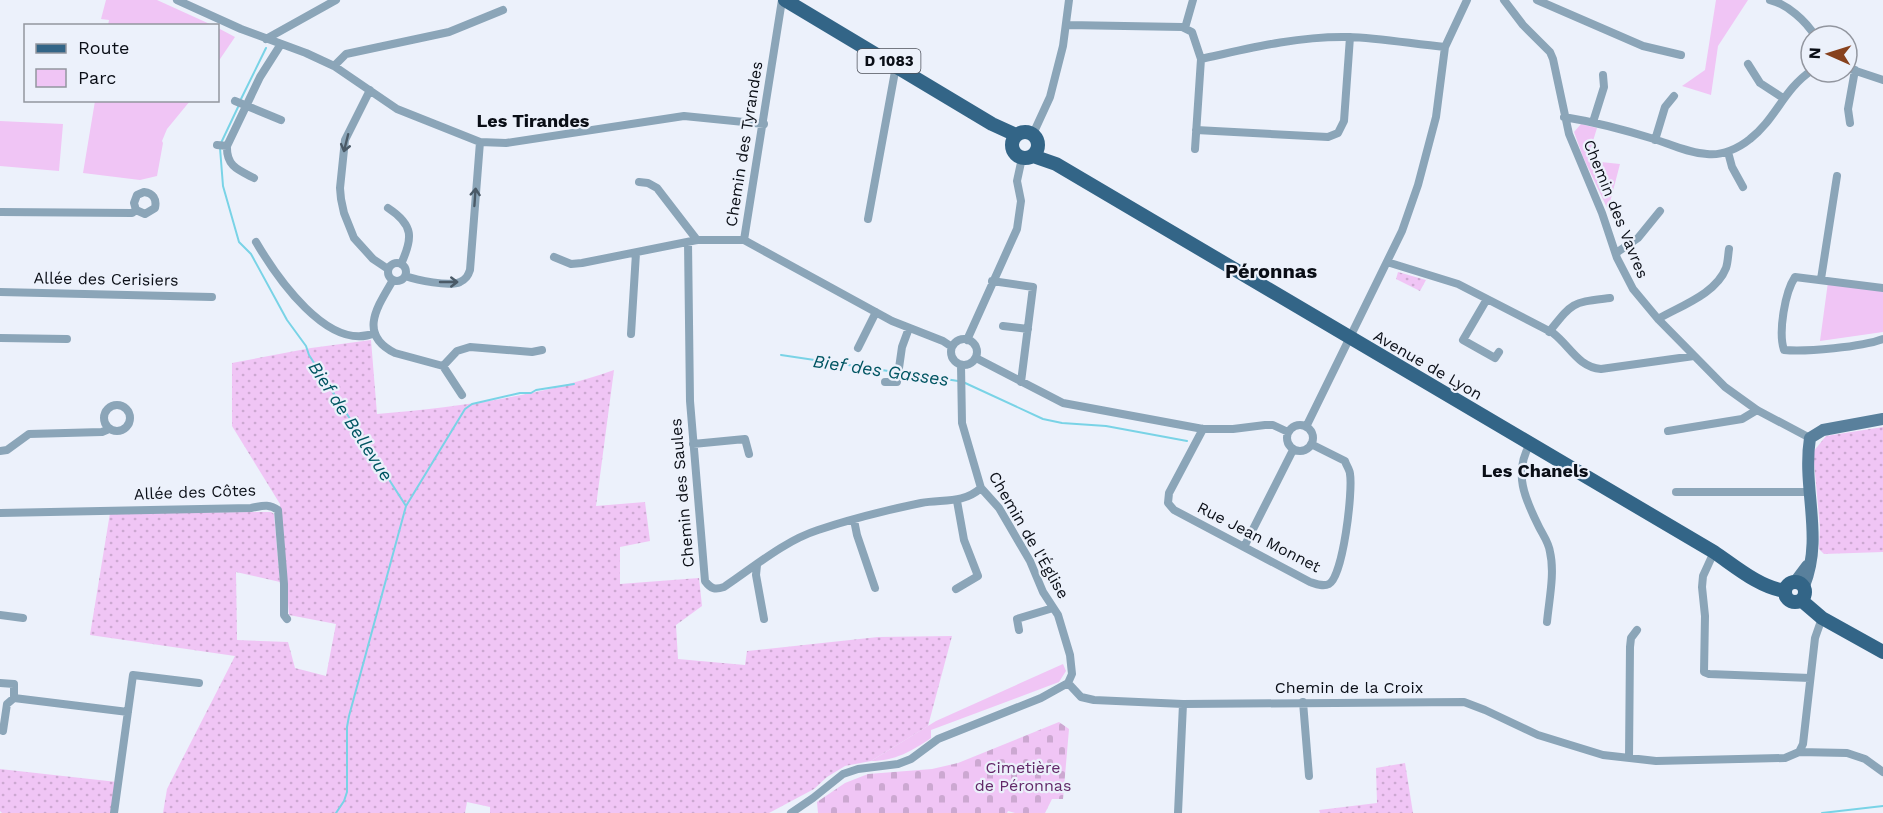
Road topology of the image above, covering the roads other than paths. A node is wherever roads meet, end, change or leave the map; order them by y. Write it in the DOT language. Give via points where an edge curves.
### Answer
graph roads {
  1 [pos="177,0"];
  2 [pos="336,0"];
  3 [pos="783,0"];
  4 [pos="1069,0"];
  5 [pos="1193,0"];
  6 [pos="1467,0"];
  7 [pos="1504,0"];
  8 [pos="1537,0"];
  9 [pos="1770,0"];
  10 [pos="503,10"];
  11 [pos="1805,24"];
  12 [pos="1067,25"];
  13 [pos="1185,28"];
  14 [pos="1350,37"];
  15 [pos="266,39"];
  16 [pos="281,44"];
  17 [pos="1445,47"];
  18 [pos="1681,55"];
  19 [pos="1201,59"];
  20 [pos="1748,64"];
  21 [pos="334,66"];
  22 [pos="896,66"];
  23 [pos="1859,72"];
  24 [pos="1603,75"];
  25 [pos="1799,80"];
  26 [pos="1883,80"];
  27 [pos="1850,84"];
  28 [pos="370,90"];
  29 [pos="1674,96"];
  30 [pos="1783,99"];
  31 [pos="235,101"];
  32 [pos="246,104"];
  33 [pos="1564,117"];
  34 [pos="280,120"];
  35 [pos="1593,122"];
  36 [pos="1850,123"];
  37 [pos="764,124"];
  38 [pos="1196,130"];
  39 [pos="1033,134"];
  40 [pos="1013,140"];
  41 [pos="1655,140"];
  42 [pos="480,142"];
  43 [pos="217,145"];
  44 [pos="227,146"];
  45 [pos="1195,149"];
  46 [pos="1728,152"];
  47 [pos="1031,154"];
  48 [pos="1837,176"];
  49 [pos="254,178"];
  50 [pos="639,182"];
  51 [pos="1743,187"];
  52 [pos="388,208"];
  53 [pos="136,210"];
  54 [pos="1660,211"];
  55 [pos="0,212"];
  56 [pos="868,219"];
  57 [pos="744,240"];
  58 [pos="693,241"];
  59 [pos="256,242"];
  60 [pos="1729,249"];
  61 [pos="636,253"];
  62 [pos="1616,253"];
  63 [pos="554,257"];
  64 [pos="1387,262"];
  65 [pos="401,264"];
  66 [pos="388,269"];
  67 [pos="405,276"];
  68 [pos="1821,279"];
  69 [pos="393,280"];
  70 [pos="992,281"];
  71 [pos="1883,288"];
  72 [pos="0,292"];
  73 [pos="212,297"];
  74 [pos="1610,298"];
  75 [pos="1487,299"];
  76 [pos="876,312"];
  77 [pos="1658,319"];
  78 [pos="1003,326"];
  79 [pos="909,328"];
  80 [pos="1029,328"];
  81 [pos="1549,332"];
  82 [pos="375,333"];
  83 [pos="631,334"];
  84 [pos="0,338"];
  85 [pos="1350,338"];
  86 [pos="67,339"];
  87 [pos="1883,339"];
  88 [pos="967,340"];
  89 [pos="952,347"];
  90 [pos="858,348"];
  91 [pos="542,350"];
  92 [pos="1499,352"];
  93 [pos="1694,356"];
  94 [pos="976,358"];
  95 [pos="961,365"];
  96 [pos="443,366"];
  97 [pos="885,382"];
  98 [pos="1021,382"];
  99 [pos="462,395"];
  100 [pos="1757,410"];
  101 [pos="1883,419"];
  102 [pos="1306,427"];
  103 [pos="109,429"];
  104 [pos="1203,429"];
  105 [pos="1668,431"];
  106 [pos="1288,432"];
  107 [pos="1810,438"];
  108 [pos="693,444"];
  109 [pos="1311,444"];
  110 [pos="1530,444"];
  111 [pos="1293,450"];
  112 [pos="0,451"];
  113 [pos="749,454"];
  114 [pos="981,488"];
  115 [pos="1676,492"];
  116 [pos="1810,492"];
  117 [pos="957,501"];
  118 [pos="0,513"];
  119 [pos="854,520"];
  120 [pos="1244,547"];
  121 [pos="1714,552"];
  122 [pos="757,565"];
  123 [pos="874,588"];
  124 [pos="956,589"];
  125 [pos="1796,590"];
  126 [pos="1053,608"];
  127 [pos="0,615"];
  128 [pos="23,618"];
  129 [pos="1822,618"];
  130 [pos="764,619"];
  131 [pos="287,620"];
  132 [pos="1547,622"];
  133 [pos="1018,630"];
  134 [pos="1637,630"];
  135 [pos="1883,652"];
  136 [pos="1810,678"];
  137 [pos="0,683"];
  138 [pos="199,683"];
  139 [pos="1068,683"];
  140 [pos="15,698"];
  141 [pos="1303,702"];
  142 [pos="1183,704"];
  143 [pos="128,712"];
  144 [pos="3,731"];
  145 [pos="1798,752"];
  146 [pos="1629,758"];
  147 [pos="1883,772"];
  148 [pos="1309,776"];
  149 [pos="114,813"];
  150 [pos="791,813"];
  151 [pos="1178,813"];
  1 -- 15 [label="street"];
  2 -- 15 [label="street"];
  3 -- 22 [label="main road, D 1083"];
  3 -- 37 [label="street, Chemin des Tyrandes"];
  4 -- 12 [label="street"];
  5 -- 13 [label="street"];
  6 -- 17 [label="street"];
  7 -- 33 [label="street, Chemin des Vavres" via="1550,52"];
  8 -- 18 [label="street" via="1643,46"];
  9 -- 11 [label="street" via="1779,2"];
  10 -- 21 [label="street" via="449,32 346,54"];
  12 -- 13 [label="street"];
  12 -- 39 [label="street" via="1050,97"];
  13 -- 19 [label="street" via="1192,32"];
  14 -- 17 [label="street"];
  14 -- 19 [label="street" via="1293,40"];
  14 -- 38 [label="street" via="1344,121 1338,133 1328,137"];
  15 -- 16 [label="street"];
  16 -- 21 [label="street"];
  16 -- 32 [label="street"];
  17 -- 64 [label="street" via="1431,141 1405,222"];
  19 -- 38 [label="street"];
  20 -- 30 [label="street" via="1760,83"];
  21 -- 28 [label="street"];
  22 -- 40 [label="main road, D 1083"];
  22 -- 56 [label="street"];
  23 -- 26 [label="street"];
  24 -- 35 [label="street" via="1604,87"];
  25 -- 30 [label="street"];
  27 -- 36 [label="street"];
  28 -- 42 [label="street" via="398,109"];
  28 -- 66 [label="street, one-way" via="345,140 341,200 354,238"];
  29 -- 41 [label="street" via="1665,107"];
  30 -- 46 [label="street" via="1768,123 1749,141"];
  31 -- 32 [label="street"];
  32 -- 34 [label="street"];
  32 -- 44 [label="street"];
  33 -- 35 [label="street"];
  33 -- 62 [label="street, Chemin des Vavres"];
  35 -- 41 [label="street"];
  37 -- 42 [label="street" via="684,116 506,143"];
  37 -- 57 [label="street, Chemin des Tyrandes"];
  38 -- 45 [label="street"];
  39 -- 40 [label="main road" via="1022,131"];
  39 -- 47 [label="main road" via="1037,141"];
  40 -- 47 [label="main road" via="1014,154"];
  41 -- 46 [label="street" via="1709,155"];
  67 -- 42 [label="street, one-way" via="452,283 467,276"];
  43 -- 44 [label="street"];
  44 -- 49 [label="street" via="230,164"];
  46 -- 51 [label="street"];
  47 -- 70 [label="street" via="1017,181 1021,201 1017,229"];
  47 -- 85 [label="main road, Avenue de Lyon" via="1047,154 1056,164"];
  48 -- 68 [label="street"];
  50 -- 58 [label="street" via="657,188"];
  52 -- 65 [label="street" via="399,215 408,229 409,245"];
  53 -- 55 [label="street"];
  54 -- 62 [label="street" via="1638,238"];
  57 -- 58 [label="street"];
  57 -- 76 [label="street, Chemin des Tyrandes"];
  58 -- 61 [label="street"];
  58 -- 108 [label="street, Chemin des Saules"];
  59 -- 82 [label="street" via="284,285 314,314 340,333"];
  60 -- 77 [label="street" via="1719,280 1703,294"];
  61 -- 63 [label="street" via="571,264"];
  61 -- 83 [label="street"];
  62 -- 77 [label="street, Chemin des Vavres" via="1633,290"];
  64 -- 75 [label="street" via="1458,284"];
  64 -- 85 [label="street"];
  65 -- 66 [label="street"];
  65 -- 67 [label="street"];
  66 -- 69 [label="street"];
  67 -- 69 [label="street"];
  68 -- 71 [label="street"];
  68 -- 87 [label="street" via="1795,277 1789,286 1780,340 1784,350"];
  69 -- 82 [label="street" via="375,309"];
  70 -- 80 [label="street" via="1033,287"];
  70 -- 88 [label="street"];
  72 -- 73 [label="street, Allée des Cerisiers"];
  74 -- 81 [label="street" via="1577,302"];
  75 -- 81 [label="street"];
  75 -- 92 [label="street" via="1463,340 1495,358"];
  76 -- 79 [label="street, Chemin des Tyrandes"];
  76 -- 90 [label="street"];
  77 -- 93 [label="street, Chemin des Vavres"];
  78 -- 80 [label="street"];
  79 -- 89 [label="street, Chemin des Tyrandes"];
  79 -- 97 [label="street" via="897,382"];
  80 -- 98 [label="street"];
  81 -- 93 [label="street" via="1590,368"];
  82 -- 96 [label="street" via="382,344 395,352"];
  84 -- 86 [label="street"];
  85 -- 102 [label="street"];
  85 -- 110 [label="main road, Avenue de Lyon"];
  88 -- 89 [label="street"];
  88 -- 94 [label="street" via="975,347"];
  89 -- 95 [label="street" via="952,358"];
  91 -- 96 [label="street" via="463,348"];
  93 -- 100 [label="street, Chemin des Vavres" via="1725,387"];
  94 -- 95 [label="street"];
  94 -- 98 [label="street"];
  95 -- 114 [label="street, Chemin de l'Église" via="962,423"];
  96 -- 99 [label="street"];
  98 -- 104 [label="street" via="1063,403"];
  100 -- 105 [label="street" via="1742,419"];
  100 -- 107 [label="street, Chemin des Vavres"];
  101 -- 107 [label="street" via="1823,430"];
  102 -- 106 [label="street" via="1296,426"];
  102 -- 109 [label="street"];
  103 -- 112 [label="street" via="29,434"];
  104 -- 106 [label="street" via="1273,425"];
  104 -- 120 [label="street, Rue Jean Monnet" via="1168,502 1174,510"];
  106 -- 111 [label="street" via="1287,442"];
  107 -- 116 [label="street"];
  108 -- 113 [label="street" via="746,439"];
  108 -- 122 [label="street, Chemin des Saules" via="705,581 711,588 724,587"];
  109 -- 111 [label="street" via="1301,451"];
  109 -- 120 [label="street, Rue Jean Monnet" via="1345,461 1350,474 1345,547 1334,580 1323,585 1310,582"];
  110 -- 121 [label="main road, Avenue de Lyon"];
  110 -- 132 [label="street" via="1522,458 1522,477 1526,500 1552,559"];
  111 -- 120 [label="street"];
  114 -- 117 [label="street, Chemin des Saules"];
  114 -- 126 [label="street, Chemin de l'Église" via="999,508"];
  115 -- 116 [label="street"];
  116 -- 125 [label="street" via="1814,522 1810,572"];
  117 -- 119 [label="street, Chemin des Saules" via="924,503"];
  117 -- 124 [label="street" via="964,540 978,576"];
  118 -- 131 [label="street, Allée des Côtes" via="272,506 278,510"];
  119 -- 122 [label="street, Chemin des Saules" via="802,536"];
  119 -- 123 [label="street"];
  121 -- 125 [label="main road, Avenue de Lyon" via="1768,587"];
  121 -- 136 [label="street" via="1702,587 1704,672"];
  122 -- 130 [label="street"];
  125 -- 129 [label="main road, Avenue de Lyon"];
  126 -- 133 [label="street" via="1017,619"];
  126 -- 139 [label="street, Chemin de l'Église" via="1070,655"];
  127 -- 128 [label="street"];
  129 -- 135 [label="main road, Avenue de Lyon"];
  129 -- 136 [label="street"];
  134 -- 146 [label="street" via="1630,647"];
  136 -- 145 [label="street" via="1805,734"];
  137 -- 140 [label="street" via="14,684"];
  138 -- 143 [label="street" via="133,675"];
  139 -- 142 [label="street, Chemin de la Croix" via="1081,697 1094,700"];
  139 -- 150 [label="street" via="938,740 911,759 843,774"];
  140 -- 143 [label="street"];
  140 -- 144 [label="street" via="7,704"];
  141 -- 142 [label="street, Chemin de la Croix"];
  141 -- 146 [label="street, Chemin de la Croix" via="1464,702 1538,735 1603,755"];
  141 -- 148 [label="street"];
  142 -- 151 [label="street"];
  143 -- 149 [label="street"];
  145 -- 146 [label="street, Chemin de la Croix" via="1774,759 1656,762"];
  145 -- 147 [label="street, Chemin de la Croix" via="1847,753 1865,759"];
}
